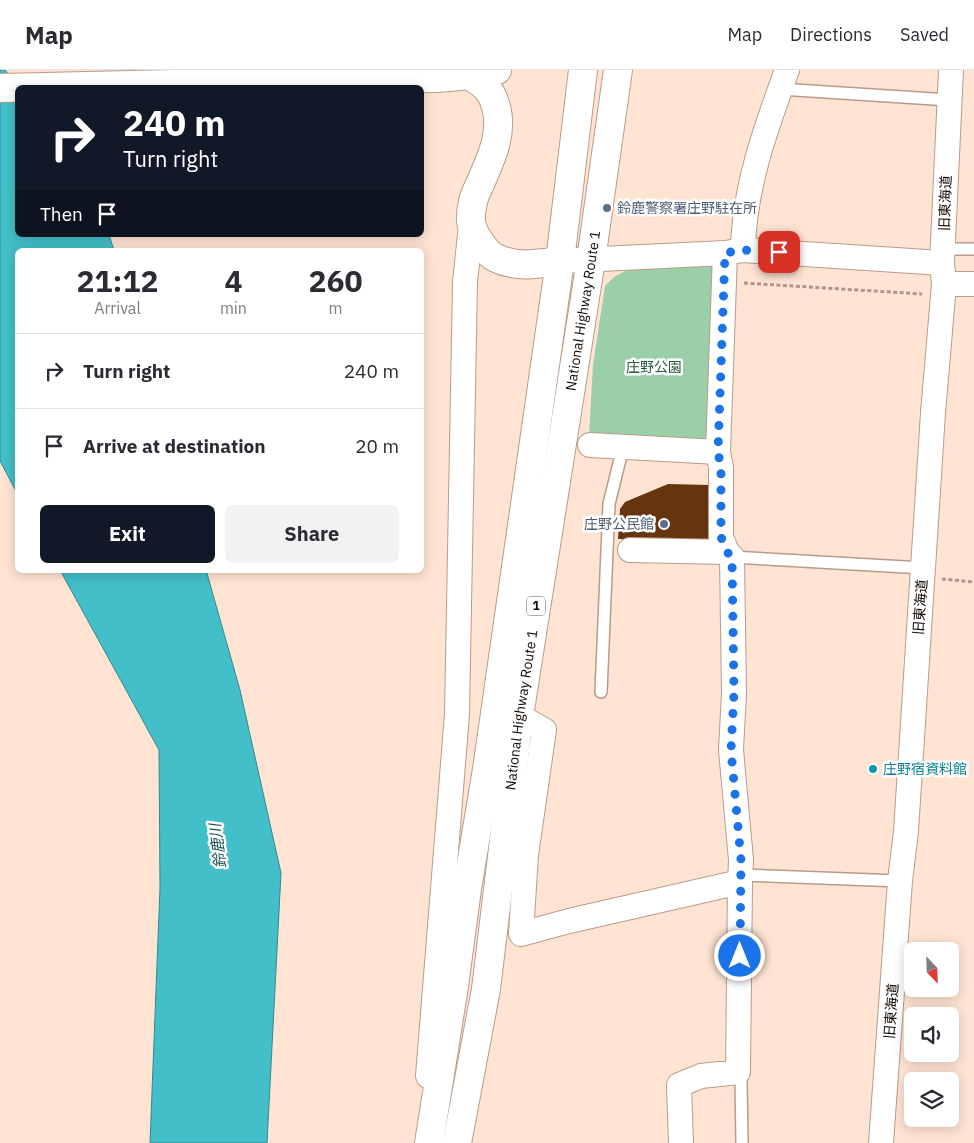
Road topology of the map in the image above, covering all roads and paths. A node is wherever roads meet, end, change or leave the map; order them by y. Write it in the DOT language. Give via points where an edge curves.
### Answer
graph roads {
  1 [pos="497,70"];
  2 [pos="583,70"];
  3 [pos="618,70"];
  4 [pos="951,70"];
  5 [pos="436,74"];
  6 [pos="470,76"];
  7 [pos="784,80"];
  8 [pos="93,85"];
  9 [pos="0,88"];
  10 [pos="15,88"];
  11 [pos="949,100"];
  12 [pos="470,225"];
  13 [pos="974,250"];
  14 [pos="734,251"];
  15 [pos="591,260"];
  16 [pos="560,261"];
  17 [pos="943,273"];
  18 [pos="724,282"];
  19 [pos="974,284"];
  20 [pos="590,445"];
  21 [pos="624,447"];
  22 [pos="718,452"];
  23 [pos="630,550"];
  24 [pos="730,555"];
  25 [pos="923,573"];
  26 [pos="974,582"];
  27 [pos="601,692"];
  28 [pos="519,716"];
  29 [pos="741,879"];
  30 [pos="900,881"];
  31 [pos="738,1072"];
  32 [pos="424,1143"];
  33 [pos="429,1143"];
  34 [pos="457,1143"];
  35 [pos="681,1143"];
  36 [pos="742,1143"];
  37 [pos="881,1143"];
  1 -- 6 [label="main road"];
  2 -- 16 [label="main road, National Highway Route 1 / 1"];
  3 -- 15 [label="main road, National Highway Route 1 / 1"];
  4 -- 11 [label="street, 旧東海道"];
  5 -- 6 [label="main road"];
  5 -- 8 [label="main road"];
  6 -- 12 [label="main road" via="482,82 493,97 498,128 495,148 473,200"];
  7 -- 11 [label="lane"];
  7 -- 14 [label="street" via="763,137 743,232"];
  9 -- 10 [label="main road"];
  11 -- 17 [label="street, 旧東海道"];
  12 -- 16 [label="main road" via="485,250 494,258 532,265"];
  12 -- 32 [label="street" via="464,282 457,714"];
  13 -- 17 [label="lane"];
  14 -- 15 [label="street"];
  14 -- 17 [label="street"];
  14 -- 18 [label="street"];
  15 -- 16 [label="street"];
  15 -- 28 [label="main road, National Highway Route 1 / 1"];
  16 -- 33 [label="main road, National Highway Route 1 / 1"];
  17 -- 18 [label="path"];
  17 -- 19 [label="street"];
  17 -- 25 [label="street, 旧東海道"];
  18 -- 22 [label="street"];
  20 -- 21 [label="street"];
  21 -- 22 [label="street"];
  21 -- 27 [label="lane" via="609,504"];
  22 -- 24 [label="street" via="721,537"];
  23 -- 24 [label="street"];
  24 -- 25 [label="lane"];
  24 -- 29 [label="street" via="734,693 731,750"];
  25 -- 26 [label="path"];
  25 -- 30 [label="street, 旧東海道"];
  28 -- 29 [label="street" via="544,730 526,856 521,934"];
  28 -- 34 [label="main road, National Highway Route 1 / 1" via="486,989"];
  29 -- 30 [label="lane"];
  29 -- 31 [label="street"];
  30 -- 37 [label="street, 旧東海道"];
  31 -- 35 [label="street" via="701,1076 679,1085"];
  31 -- 36 [label="lane" via="741,1078"];
}
